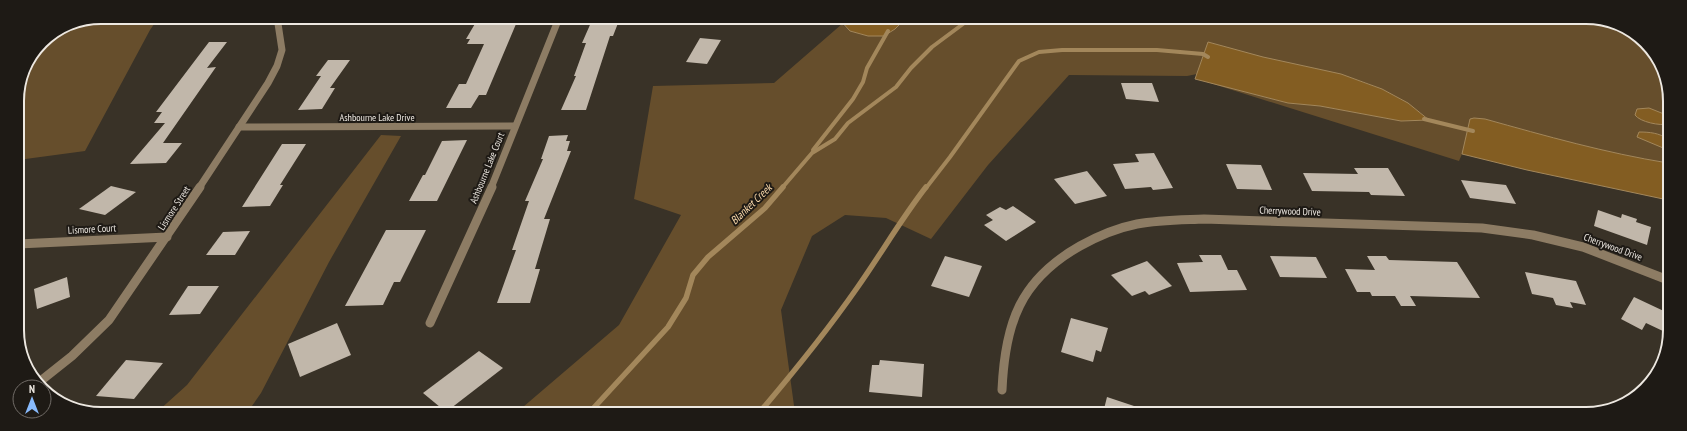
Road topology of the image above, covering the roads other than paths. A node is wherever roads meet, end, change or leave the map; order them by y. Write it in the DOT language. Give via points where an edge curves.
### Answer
graph roads {
  1 [pos="278,24"];
  2 [pos="557,24"];
  3 [pos="515,126"];
  4 [pos="239,127"];
  5 [pos="167,237"];
  6 [pos="24,244"];
  7 [pos="1663,278"];
  8 [pos="430,323"];
  9 [pos="43,379"];
  10 [pos="1002,390"];
  1 -- 4 [label="street, Lismore Street" via="282,44 277,66"];
  2 -- 3 [label="street, Ashbourne Lake Court"];
  3 -- 4 [label="street, Ashbourne Lake Drive"];
  3 -- 8 [label="street, Ashbourne Lake Court" via="490,189"];
  4 -- 5 [label="street, Lismore Street"];
  5 -- 6 [label="street, Lismore Court"];
  5 -- 9 [label="street, Lismore Street" via="109,320 72,356"];
  7 -- 10 [label="street, Cherrywood Drive" via="1583,247 1533,235 1482,228 1204,219 1137,224 1090,240 1045,270 1031,286 1017,310 1010,333"];
}
